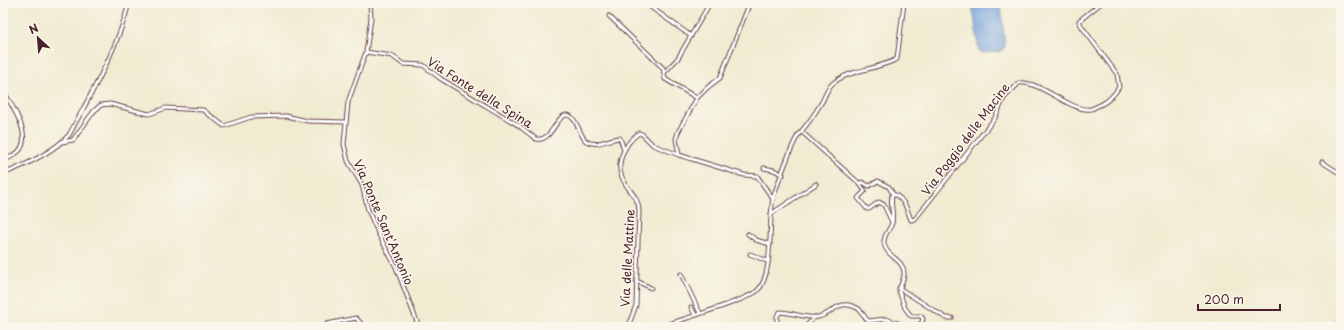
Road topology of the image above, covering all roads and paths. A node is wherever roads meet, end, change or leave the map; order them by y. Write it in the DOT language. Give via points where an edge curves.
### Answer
graph roads {
  1 [pos="129,3"];
  2 [pos="370,3"];
  3 [pos="646,3"];
  4 [pos="710,3"];
  5 [pos="904,3"];
  6 [pos="1102,3"];
  7 [pos="750,4"];
  8 [pos="609,16"];
  9 [pos="691,36"];
  10 [pos="366,52"];
  11 [pos="664,73"];
  12 [pos="3,90"];
  13 [pos="697,98"];
  14 [pos="346,122"];
  15 [pos="802,132"];
  16 [pos="62,142"];
  17 [pos="624,150"];
  18 [pos="679,154"];
  19 [pos="3,162"];
  20 [pos="1322,162"];
  21 [pos="764,168"];
  22 [pos="3,174"];
  23 [pos="1341,174"];
  24 [pos="783,175"];
  25 [pos="816,184"];
  26 [pos="860,184"];
  27 [pos="893,194"];
  28 [pos="773,199"];
  29 [pos="771,214"];
  30 [pos="892,222"];
  31 [pos="748,234"];
  32 [pos="770,244"];
  33 [pos="750,254"];
  34 [pos="767,261"];
  35 [pos="681,274"];
  36 [pos="636,282"];
  37 [pos="651,288"];
  38 [pos="899,288"];
  39 [pos="691,307"];
  40 [pos="700,313"];
  41 [pos="695,314"];
  42 [pos="815,317"];
  43 [pos="952,318"];
  44 [pos="1341,320"];
  45 [pos="327,324"];
  46 [pos="364,327"];
  47 [pos="419,327"];
  48 [pos="628,327"];
  49 [pos="660,327"];
  50 [pos="777,327"];
  51 [pos="805,327"];
  52 [pos="910,327"];
  53 [pos="1336,327"];
  1 -- 16 [label="street" via="110,59 69,135"];
  2 -- 10 [label="street" via="371,18"];
  3 -- 9 [label="street"];
  4 -- 9 [label="street"];
  5 -- 15 [label="street" via="897,59 833,83"];
  6 -- 27 [label="street, Via Poggio delle Macine" via="1079,21 1117,74 1119,87 1111,98 1087,110 1034,86 1019,83 1004,98 995,118 915,219 911,220 905,204"];
  7 -- 13 [label="street" via="720,78"];
  8 -- 11 [label="street" via="663,68"];
  9 -- 11 [label="street" via="678,58"];
  10 -- 14 [label="street, Via Ponte Sant'Antonio" via="348,102"];
  10 -- 17 [label="street, Via Fonte della Spina" via="392,56 404,64 423,65 536,139 548,135 564,116 568,115 572,117 586,140 599,143 620,138"];
  11 -- 13 [label="street" via="665,79"];
  12 -- 19 [label="street" via="22,129 24,139 19,151"];
  13 -- 18 [label="street" via="678,132 676,139"];
  14 -- 16 [label="street" via="265,116 251,117 224,126 203,110 166,108 149,114 110,104 97,108 73,140"];
  14 -- 47 [label="street, Via Ponte Sant'Antonio" via="344,144 348,161 362,186 371,216 396,267"];
  15 -- 24 [label="street" via="795,142"];
  15 -- 26 [label="street"];
  16 -- 22 [label="street" via="30,162"];
  17 -- 18 [label="street, Via delle Mattine" via="639,133 653,145"];
  17 -- 36 [label="street, Via delle Mattine" via="620,167 622,178 639,201"];
  18 -- 28 [label="street" via="744,175 757,176"];
  20 -- 23 [label="street"];
  21 -- 24 [label="street"];
  24 -- 28 [label="street"];
  25 -- 29 [label="street"];
  26 -- 27 [label="street, Via Poggio delle Macine" via="862,182 869,186 878,181 889,187"];
  26 -- 30 [label="street" via="865,191 858,198 864,206 869,209 879,202 884,205"];
  27 -- 30 [label="street"];
  28 -- 29 [label="street"];
  29 -- 32 [label="street"];
  30 -- 38 [label="street" via="884,242 904,269 904,278"];
  31 -- 32 [label="street" via="756,240"];
  32 -- 34 [label="street"];
  33 -- 34 [label="street"];
  34 -- 40 [label="street" via="763,284 752,295"];
  35 -- 40 [label="street"];
  36 -- 37 [label="street"];
  36 -- 48 [label="street, Via delle Mattine" via="636,305"];
  38 -- 43 [label="street" via="946,318"];
  38 -- 52 [label="street" via="909,314 913,317 921,316 923,319 921,324"];
  39 -- 41 [label="street"];
  40 -- 41 [label="street"];
  41 -- 49 [label="street"];
  42 -- 50 [label="street" via="780,312 777,316"];
  42 -- 51 [label="street"];
  42 -- 52 [label="street" via="838,306 849,306 859,309 868,321 886,319"];
  44 -- 53 [label="street"];
  45 -- 46 [label="street" via="356,318"];
}
